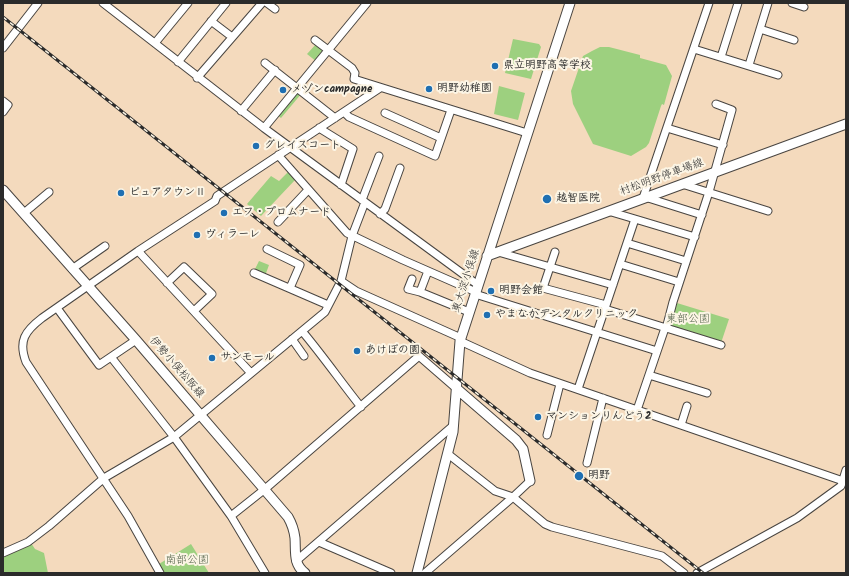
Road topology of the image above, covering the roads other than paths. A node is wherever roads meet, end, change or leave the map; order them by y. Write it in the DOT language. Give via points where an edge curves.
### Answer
graph roads {
  1 [pos="38,3"];
  2 [pos="103,3"];
  3 [pos="188,3"];
  4 [pos="226,3"];
  5 [pos="262,3"];
  6 [pos="266,3"];
  7 [pos="367,3"];
  8 [pos="570,3"];
  9 [pos="709,3"];
  10 [pos="738,3"];
  11 [pos="768,3"];
  12 [pos="792,3"];
  13 [pos="804,7"];
  14 [pos="275,10"];
  15 [pos="211,21"];
  16 [pos="760,29"];
  17 [pos="232,37"];
  18 [pos="315,40"];
  19 [pos="794,40"];
  20 [pos="155,43"];
  21 [pos="3,48"];
  22 [pos="694,49"];
  23 [pos="329,50"];
  24 [pos="721,57"];
  25 [pos="178,62"];
  26 [pos="265,63"];
  27 [pos="749,65"];
  28 [pos="275,70"];
  29 [pos="778,75"];
  30 [pos="198,78"];
  31 [pos="297,88"];
  32 [pos="380,88"];
  33 [pos="3,101"];
  34 [pos="716,104"];
  35 [pos="451,110"];
  36 [pos="241,111"];
  37 [pos="3,112"];
  38 [pos="344,112"];
  39 [pos="385,113"];
  40 [pos="335,118"];
  41 [pos="846,124"];
  42 [pos="264,128"];
  43 [pos="319,128"];
  44 [pos="666,128"];
  45 [pos="527,133"];
  46 [pos="441,138"];
  47 [pos="723,145"];
  48 [pos="290,147"];
  49 [pos="278,155"];
  50 [pos="379,156"];
  51 [pos="400,168"];
  52 [pos="716,172"];
  53 [pos="341,184"];
  54 [pos="682,184"];
  55 [pos="3,190"];
  56 [pos="308,190"];
  57 [pos="48,192"];
  58 [pos="709,192"];
  59 [pos="644,198"];
  60 [pos="363,201"];
  61 [pos="607,211"];
  62 [pos="768,211"];
  63 [pos="24,213"];
  64 [pos="380,214"];
  65 [pos="702,215"];
  66 [pos="634,219"];
  67 [pos="278,222"];
  68 [pos="352,236"];
  69 [pos="694,237"];
  70 [pos="627,242"];
  71 [pos="105,246"];
  72 [pos="267,249"];
  73 [pos="138,251"];
  74 [pos="498,252"];
  75 [pos="555,252"];
  76 [pos="487,256"];
  77 [pos="686,261"];
  78 [pos="620,264"];
  79 [pos="550,268"];
  80 [pos="72,269"];
  81 [pos="428,271"];
  82 [pos="254,273"];
  83 [pos="412,279"];
  84 [pos="341,281"];
  85 [pos="679,282"];
  86 [pos="167,283"];
  87 [pos="613,285"];
  88 [pos="88,286"];
  89 [pos="290,288"];
  90 [pos="476,290"];
  91 [pos="420,292"];
  92 [pos="328,305"];
  93 [pos="605,307"];
  94 [pos="57,308"];
  95 [pos="194,311"];
  96 [pos="469,312"];
  97 [pos="665,328"];
  98 [pos="302,331"];
  99 [pos="598,332"];
  100 [pos="292,339"];
  101 [pos="136,340"];
  102 [pos="460,340"];
  103 [pos="721,345"];
  104 [pos="657,351"];
  105 [pos="304,356"];
  106 [pos="111,357"];
  107 [pos="250,372"];
  108 [pos="649,375"];
  109 [pos="560,384"];
  110 [pos="457,389"];
  111 [pos="578,390"];
  112 [pos="707,393"];
  113 [pos="603,398"];
  114 [pos="687,406"];
  115 [pos="361,407"];
  116 [pos="637,410"];
  117 [pos="200,414"];
  118 [pos="454,425"];
  119 [pos="681,425"];
  120 [pos="547,435"];
  121 [pos="174,436"];
  122 [pos="448,454"];
  123 [pos="587,463"];
  124 [pos="846,470"];
  125 [pos="104,478"];
  126 [pos="530,481"];
  127 [pos="844,482"];
  128 [pos="265,489"];
  129 [pos="513,497"];
  130 [pos="231,516"];
  131 [pos="319,542"];
  132 [pos="3,553"];
  133 [pos="296,561"];
  134 [pos="160,573"];
  135 [pos="265,573"];
  136 [pos="305,573"];
  137 [pos="391,573"];
  138 [pos="417,573"];
  139 [pos="425,573"];
  140 [pos="684,573"];
  141 [pos="697,573"];
  1 -- 21 [label="street"];
  2 -- 20 [label="street"];
  3 -- 20 [label="street"];
  4 -- 15 [label="street"];
  5 -- 17 [label="street"];
  6 -- 14 [label="street"];
  7 -- 23 [label="street"];
  8 -- 45 [label="main road, 東大淀小俣線"];
  9 -- 22 [label="street"];
  10 -- 24 [label="street"];
  11 -- 16 [label="street"];
  12 -- 13 [label="street"];
  15 -- 17 [label="street"];
  15 -- 25 [label="street"];
  16 -- 19 [label="street"];
  16 -- 27 [label="street"];
  17 -- 30 [label="street"];
  18 -- 23 [label="street"];
  20 -- 25 [label="street"];
  22 -- 24 [label="street"];
  22 -- 44 [label="street"];
  23 -- 31 [label="street"];
  23 -- 32 [label="street" via="352,68 355,73 354,80"];
  24 -- 27 [label="street"];
  25 -- 30 [label="street"];
  26 -- 28 [label="street"];
  27 -- 29 [label="street"];
  28 -- 31 [label="street"];
  28 -- 36 [label="street"];
  30 -- 36 [label="street"];
  31 -- 40 [label="street"];
  31 -- 42 [label="street"];
  32 -- 35 [label="street"];
  32 -- 38 [label="street"];
  33 -- 37 [label="street" via="8,105"];
  34 -- 47 [label="street" via="732,110"];
  35 -- 45 [label="street"];
  35 -- 46 [label="street"];
  36 -- 42 [label="street"];
  38 -- 40 [label="street"];
  38 -- 46 [label="street" via="349,117 435,156"];
  39 -- 46 [label="street"];
  40 -- 43 [label="street"];
  41 -- 52 [label="main road, 村松明野停車場線"];
  42 -- 48 [label="street"];
  43 -- 48 [label="street"];
  43 -- 53 [label="street" via="353,149"];
  44 -- 47 [label="street"];
  44 -- 59 [label="street"];
  45 -- 76 [label="main road, 東大淀小俣線"];
  47 -- 52 [label="street"];
  48 -- 49 [label="street"];
  48 -- 53 [label="street"];
  49 -- 56 [label="street"];
  49 -- 73 [label="street" via="217,196 215,201"];
  50 -- 60 [label="street"];
  51 -- 64 [label="street" via="385,209"];
  52 -- 54 [label="main road, 村松明野停車場線"];
  52 -- 58 [label="street"];
  53 -- 60 [label="street"];
  54 -- 58 [label="street"];
  54 -- 59 [label="main road, 村松明野停車場線"];
  55 -- 63 [label="main road, 伊勢小俣松阪線"];
  56 -- 67 [label="street"];
  56 -- 68 [label="street"];
  57 -- 63 [label="street"];
  58 -- 62 [label="street"];
  58 -- 65 [label="street"];
  59 -- 61 [label="main road, 村松明野停車場線"];
  59 -- 65 [label="street"];
  60 -- 64 [label="street"];
  60 -- 68 [label="street"];
  61 -- 66 [label="street"];
  61 -- 74 [label="main road, 村松明野停車場線"];
  63 -- 80 [label="main road, 伊勢小俣松阪線"];
  64 -- 90 [label="street"];
  65 -- 69 [label="street"];
  66 -- 69 [label="street"];
  66 -- 70 [label="street"];
  68 -- 81 [label="street"];
  68 -- 84 [label="street"];
  69 -- 77 [label="street"];
  70 -- 77 [label="street"];
  70 -- 78 [label="street"];
  71 -- 80 [label="street"];
  72 -- 89 [label="street" via="300,265"];
  73 -- 86 [label="street"];
  73 -- 88 [label="street"];
  74 -- 76 [label="main road, 村松明野停車場線"];
  74 -- 79 [label="street"];
  75 -- 79 [label="street"];
  76 -- 90 [label="main road, 東大淀小俣線"];
  77 -- 85 [label="street"];
  78 -- 85 [label="street"];
  78 -- 87 [label="street"];
  79 -- 87 [label="street"];
  79 -- 93 [label="street" via="543,288"];
  80 -- 88 [label="main road, 伊勢小俣松阪線"];
  81 -- 90 [label="street"];
  81 -- 91 [label="street"];
  82 -- 89 [label="street"];
  83 -- 91 [label="street" via="408,289"];
  84 -- 92 [label="street"];
  84 -- 102 [label="street" via="356,291 428,322"];
  85 -- 97 [label="street"];
  86 -- 95 [label="street"];
  86 -- 95 [label="street" via="184,267 212,294"];
  87 -- 93 [label="street"];
  88 -- 94 [label="street"];
  88 -- 101 [label="main road, 伊勢小俣松阪線"];
  89 -- 92 [label="street"];
  90 -- 96 [label="main road, 東大淀小俣線"];
  90 -- 99 [label="street"];
  91 -- 96 [label="street"];
  92 -- 98 [label="street" via="324,312"];
  93 -- 97 [label="street"];
  93 -- 99 [label="street"];
  94 -- 106 [label="street" via="99,365"];
  94 -- 125 [label="street" via="26,333 23,342 25,357"];
  95 -- 107 [label="street"];
  96 -- 102 [label="main road, 東大淀小俣線"];
  97 -- 103 [label="street"];
  97 -- 104 [label="street"];
  98 -- 100 [label="street"];
  98 -- 115 [label="street"];
  99 -- 104 [label="street"];
  99 -- 111 [label="street"];
  100 -- 105 [label="street"];
  100 -- 107 [label="street"];
  101 -- 106 [label="street"];
  101 -- 117 [label="main road, 伊勢小俣松阪線"];
  102 -- 109 [label="street" via="530,373"];
  102 -- 110 [label="main road, 東大淀小俣線"];
  104 -- 108 [label="street"];
  106 -- 121 [label="street"];
  107 -- 117 [label="street"];
  108 -- 112 [label="street"];
  108 -- 116 [label="street"];
  109 -- 111 [label="street"];
  109 -- 120 [label="street"];
  110 -- 115 [label="street" via="419,356"];
  110 -- 118 [label="main road, 東大淀小俣線"];
  110 -- 126 [label="main road" via="516,440 523,449"];
  111 -- 113 [label="street"];
  113 -- 116 [label="street"];
  113 -- 123 [label="street"];
  114 -- 119 [label="street"];
  115 -- 128 [label="street"];
  116 -- 119 [label="street"];
  117 -- 121 [label="street"];
  117 -- 128 [label="main road, 伊勢小俣松阪線"];
  118 -- 122 [label="main road, 東大淀小俣線"];
  118 -- 131 [label="street"];
  119 -- 127 [label="street"];
  121 -- 125 [label="street"];
  121 -- 130 [label="street"];
  122 -- 129 [label="street" via="495,491"];
  122 -- 138 [label="main road, 東大淀小俣線"];
  124 -- 127 [label="street"];
  125 -- 132 [label="street" via="28,542"];
  125 -- 134 [label="street"];
  126 -- 129 [label="street"];
  127 -- 141 [label="street" via="797,518"];
  128 -- 130 [label="street"];
  128 -- 133 [label="main road, 伊勢小俣松阪線" via="293,526"];
  129 -- 139 [label="street"];
  129 -- 140 [label="street" via="552,527 662,556"];
  130 -- 135 [label="street"];
  131 -- 133 [label="street"];
  131 -- 137 [label="street"];
  133 -- 136 [label="main road"];
}
